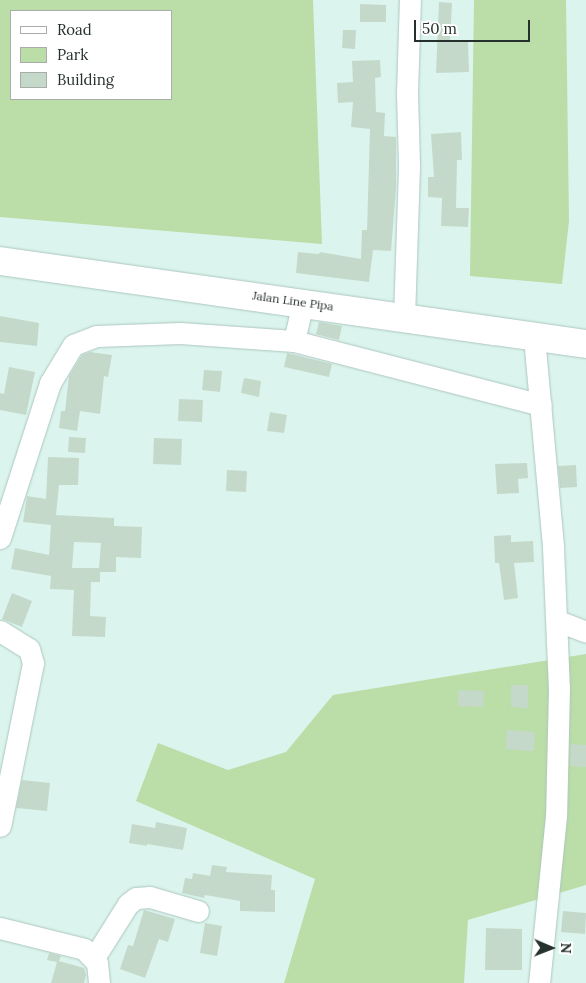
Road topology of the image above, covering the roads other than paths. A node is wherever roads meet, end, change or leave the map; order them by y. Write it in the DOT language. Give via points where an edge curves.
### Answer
graph roads {
  1 [pos="410,0"];
  2 [pos="0,261"];
  3 [pos="303,302"];
  4 [pos="404,318"];
  5 [pos="534,337"];
  6 [pos="294,341"];
  7 [pos="586,344"];
  8 [pos="541,405"];
  9 [pos="0,538"];
  10 [pos="558,621"];
  11 [pos="0,631"];
  12 [pos="586,632"];
  13 [pos="0,826"];
  14 [pos="198,911"];
  15 [pos="0,928"];
  16 [pos="94,958"];
  17 [pos="99,983"];
  18 [pos="539,983"];
  1 -- 4 [label="street"];
  2 -- 3 [label="main road, Jalan Line Pipa"];
  3 -- 4 [label="main road, Jalan Line Pipa"];
  3 -- 6 [label="street"];
  4 -- 5 [label="main road, Jalan Line Pipa"];
  5 -- 7 [label="main road, Jalan Line Pipa"];
  5 -- 8 [label="street"];
  6 -- 8 [label="street"];
  6 -- 9 [label="street" via="170,333 96,336 73,345 50,383"];
  8 -- 10 [label="street"];
  10 -- 12 [label="street"];
  10 -- 18 [label="street" via="558,779"];
  11 -- 13 [label="street" via="29,649 33,663"];
  14 -- 16 [label="street" via="150,897 136,898 128,904"];
  15 -- 16 [label="street" via="84,949"];
  16 -- 17 [label="street" via="100,971"];
}
